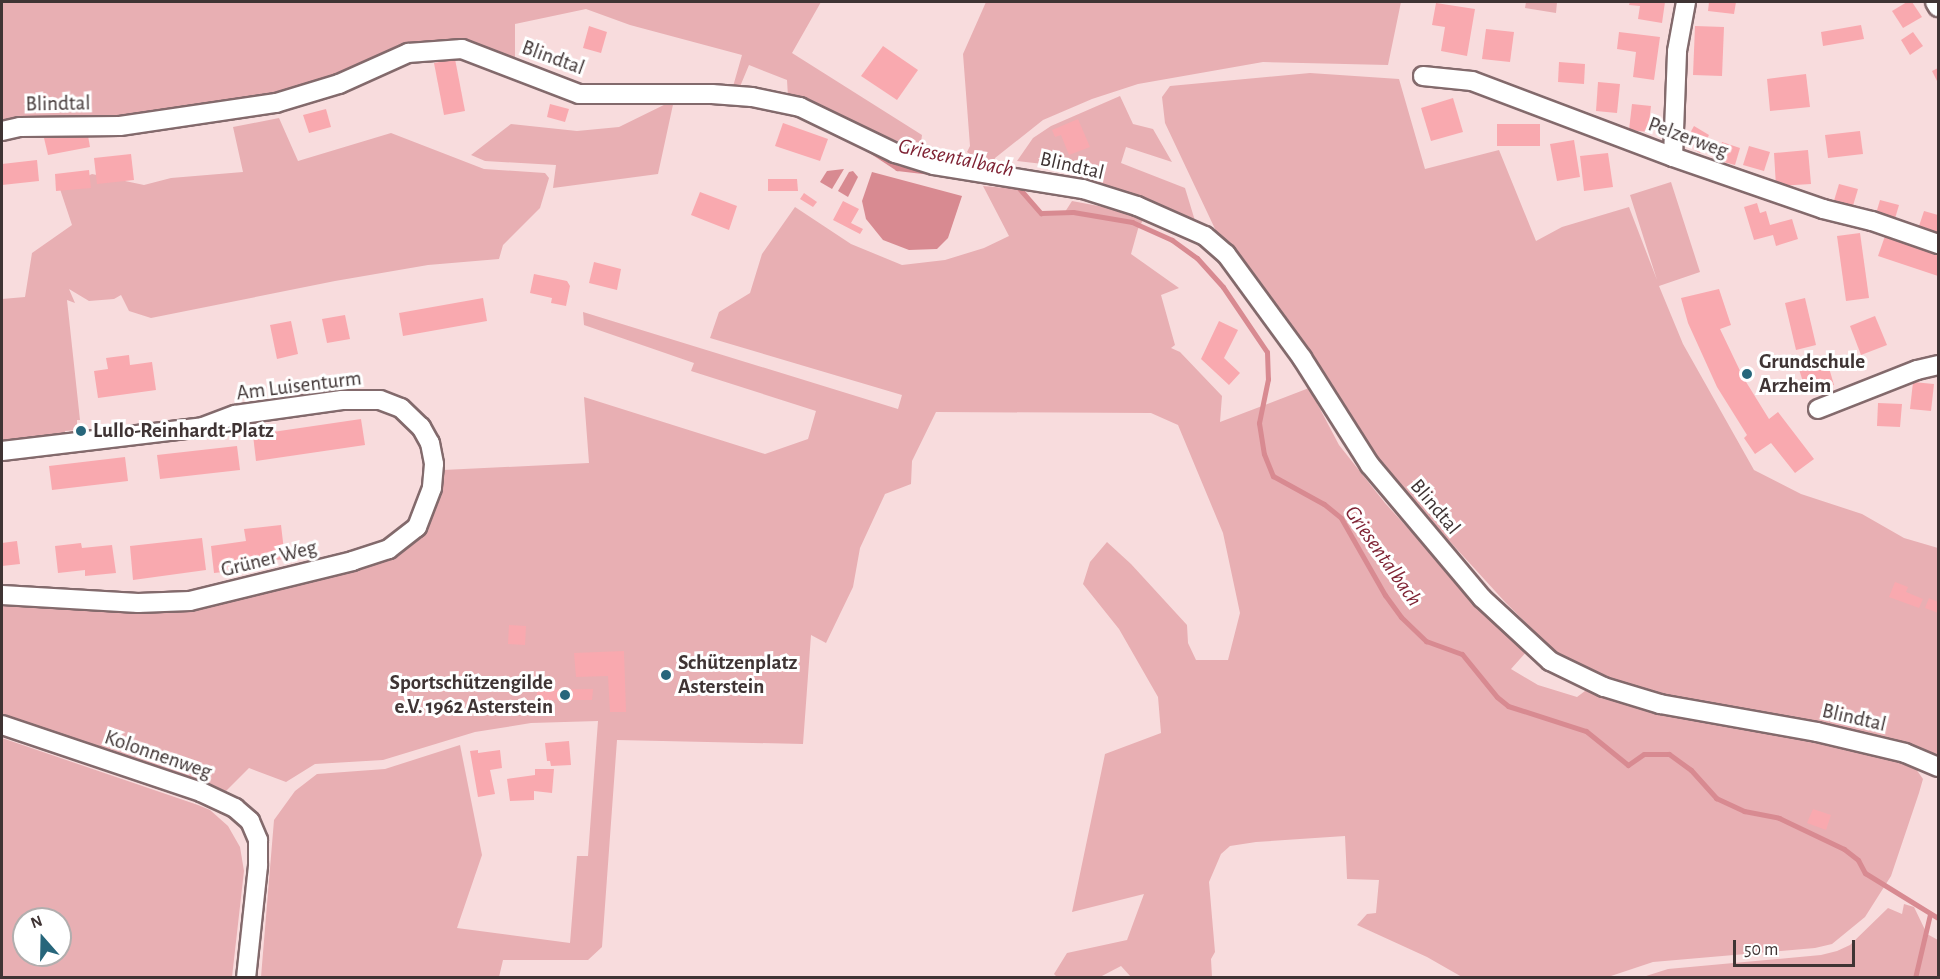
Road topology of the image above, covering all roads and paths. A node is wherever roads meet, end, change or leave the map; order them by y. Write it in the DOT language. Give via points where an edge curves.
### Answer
graph roads {
  1 [pos="1686,2"];
  2 [pos="1935,2"];
  3 [pos="1938,7"];
  4 [pos="1423,76"];
  5 [pos="2,131"];
  6 [pos="1673,157"];
  7 [pos="1938,244"];
  8 [pos="1938,365"];
  9 [pos="1818,409"];
  10 [pos="410,415"];
  11 [pos="2,452"];
  12 [pos="2,595"];
  13 [pos="2,725"];
  14 [pos="1938,767"];
  15 [pos="246,978"];
  1 -- 6 [label="street" via="1677,51"];
  2 -- 3 [label="street"];
  4 -- 6 [label="street, Pelzerweg" via="1472,81"];
  5 -- 14 [label="street, Blindtal" via="30,126 120,126 276,104 339,84 408,53 462,49 579,94 712,94 800,107 894,153 934,165 1083,189 1137,206 1204,236 1226,254 1302,358 1370,465 1482,598 1550,661 1604,687 1660,704 1817,732 1905,753"];
  6 -- 7 [label="street, Pelzerweg"];
  8 -- 9 [label="street"];
  10 -- 11 [label="street, Am Luisenturm" via="380,400 342,400 235,415 203,428"];
  10 -- 12 [label="street, Grüner Weg" via="430,443 434,464 432,488 417,527 389,549 190,601 138,603"];
  13 -- 15 [label="street, Kolonnenweg" via="201,792 236,808 250,821 258,840 258,866"];
}
